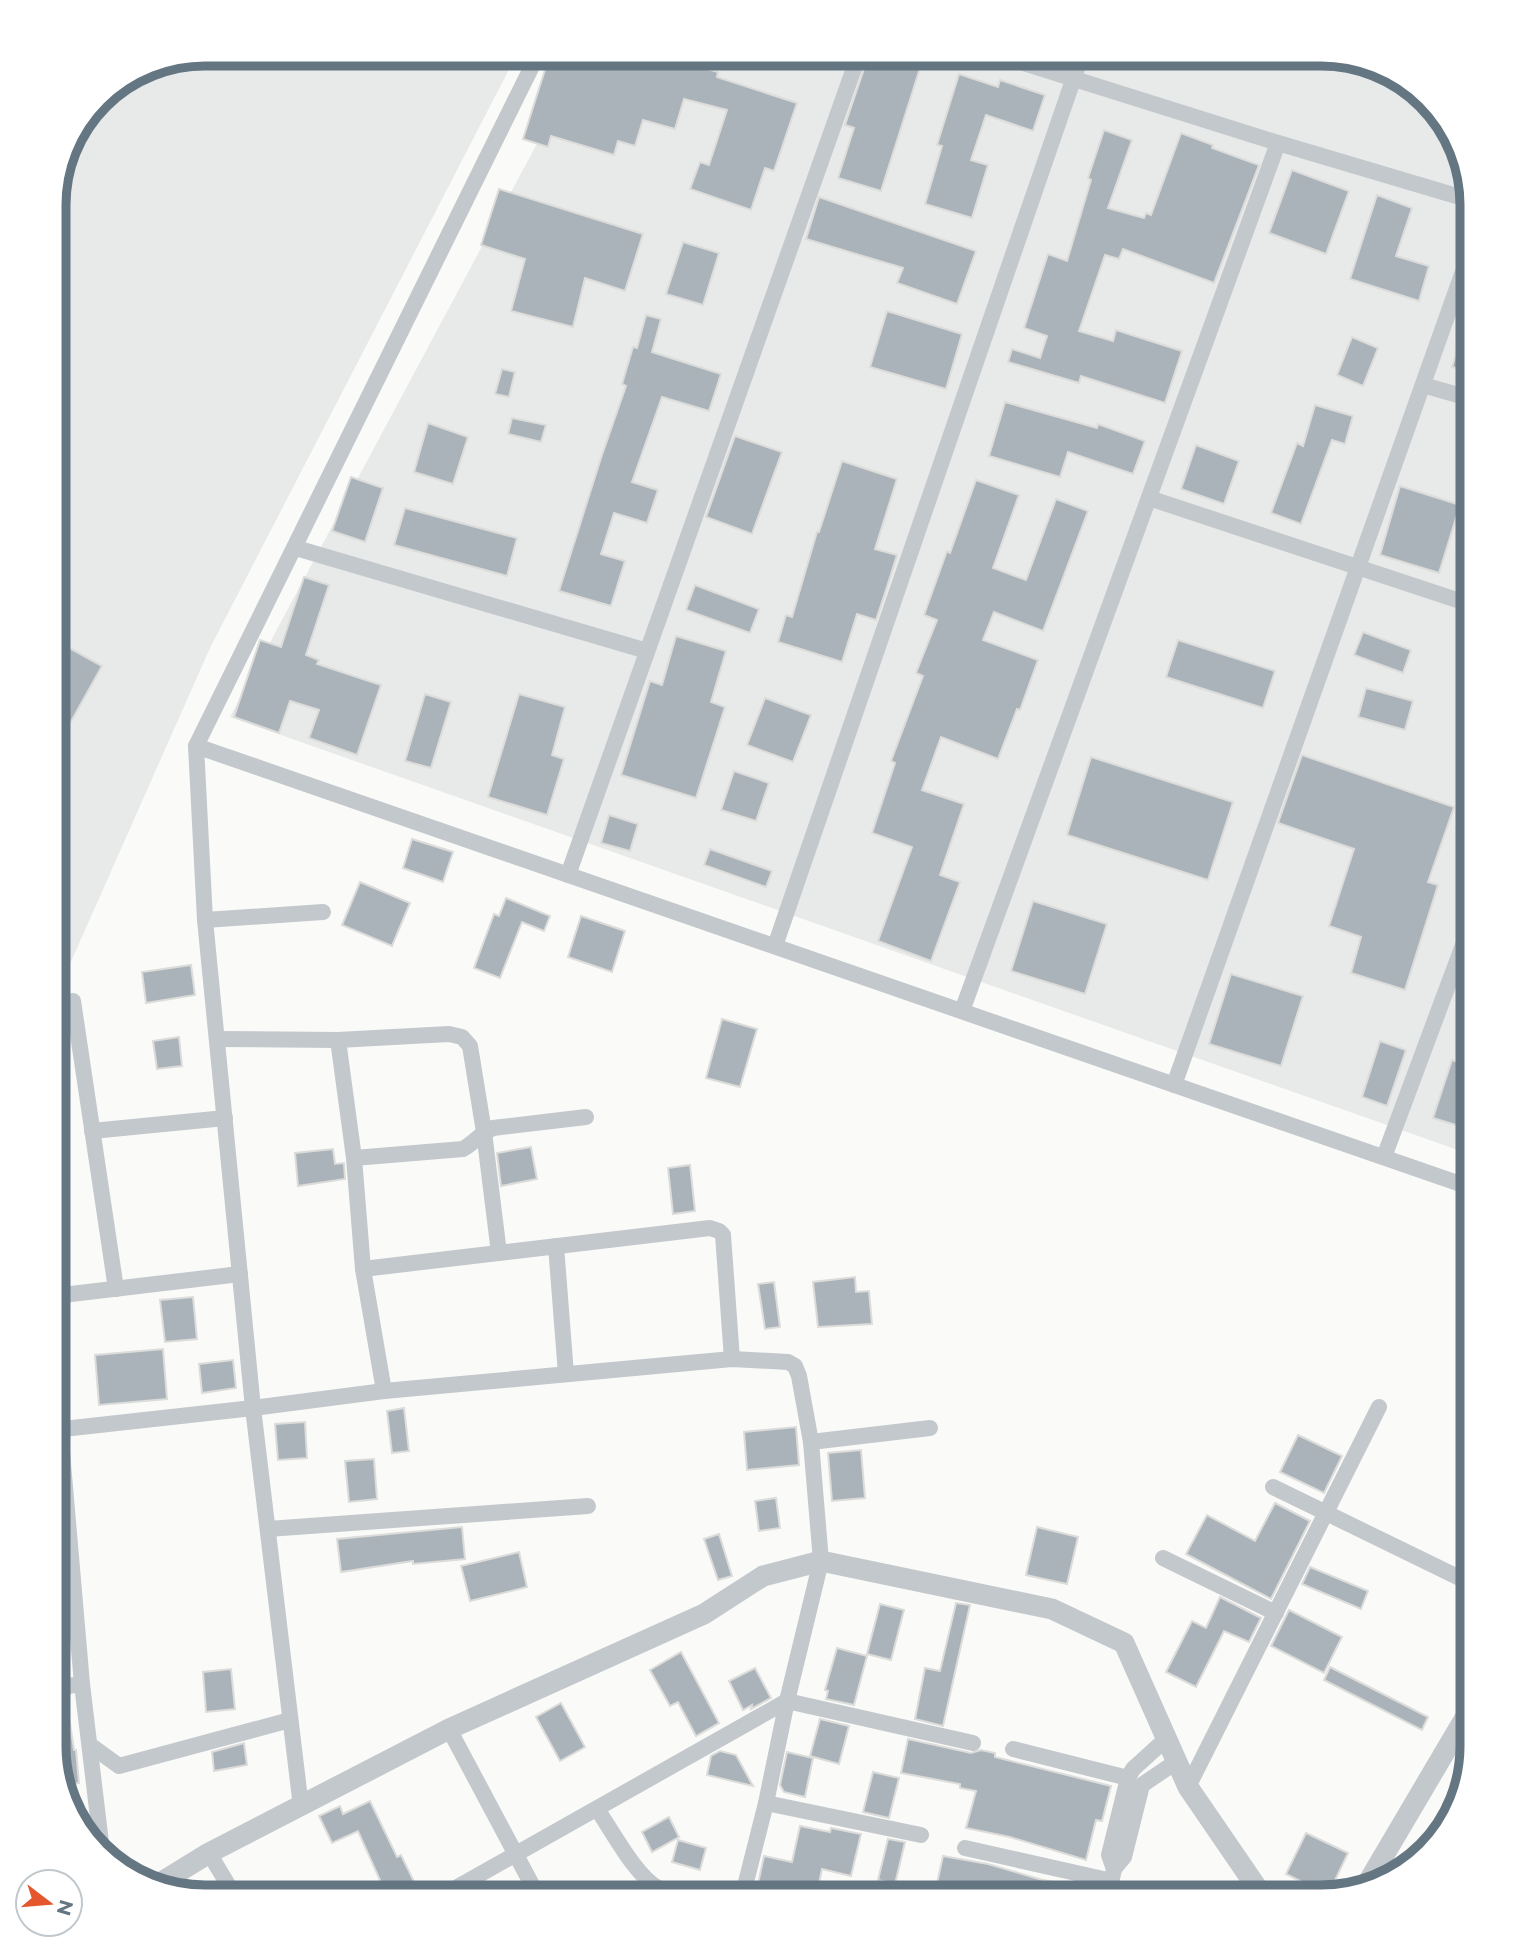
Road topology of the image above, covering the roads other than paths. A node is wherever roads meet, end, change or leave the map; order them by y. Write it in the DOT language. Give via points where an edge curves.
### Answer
graph roads {
  1 [pos="532,67"];
  2 [pos="854,67"];
  3 [pos="1036,67"];
  4 [pos="1078,67"];
  5 [pos="1074,79"];
  6 [pos="1278,143"];
  7 [pos="1459,197"];
  8 [pos="1460,280"];
  9 [pos="1423,385"];
  10 [pos="1460,396"];
  11 [pos="1149,498"];
  12 [pos="296,548"];
  13 [pos="1358,567"];
  14 [pos="1460,601"];
  15 [pos="647,652"];
  16 [pos="196,746"];
  17 [pos="568,875"];
  18 [pos="323,912"];
  19 [pos="205,920"];
  20 [pos="775,946"];
  21 [pos="1460,953"];
  22 [pos="73,1001"];
  23 [pos="962,1011"];
  24 [pos="218,1039"];
  25 [pos="338,1040"];
  26 [pos="1174,1085"];
  27 [pos="225,1118"];
  28 [pos="586,1118"];
  29 [pos="92,1131"];
  30 [pos="484,1132"];
  31 [pos="1384,1157"];
  32 [pos="354,1158"];
  33 [pos="1460,1184"];
  34 [pos="556,1246"];
  35 [pos="499,1253"];
  36 [pos="363,1269"];
  37 [pos="240,1274"];
  38 [pos="116,1289"];
  39 [pos="66,1295"];
  40 [pos="732,1359"];
  41 [pos="566,1374"];
  42 [pos="384,1391"];
  43 [pos="1379,1407"];
  44 [pos="253,1408"];
  45 [pos="66,1428"];
  46 [pos="930,1428"];
  47 [pos="811,1442"];
  48 [pos="1273,1487"];
  49 [pos="588,1506"];
  50 [pos="1326,1512"];
  51 [pos="268,1529"];
  52 [pos="1163,1558"];
  53 [pos="821,1561"];
  54 [pos="1460,1578"];
  55 [pos="66,1580"];
  56 [pos="1276,1613"];
  57 [pos="82,1684"];
  58 [pos="66,1686"];
  59 [pos="787,1700"];
  60 [pos="290,1720"];
  61 [pos="1460,1727"];
  62 [pos="449,1729"];
  63 [pos="1166,1739"];
  64 [pos="973,1742"];
  65 [pos="89,1745"];
  66 [pos="1013,1749"];
  67 [pos="1176,1762"];
  68 [pos="1128,1778"];
  69 [pos="1188,1787"];
  70 [pos="766,1803"];
  71 [pos="301,1807"];
  72 [pos="597,1809"];
  73 [pos="921,1835"];
  74 [pos="100,1837"];
  75 [pos="965,1848"];
  76 [pos="209,1853"];
  77 [pos="516,1855"];
  78 [pos="1113,1875"];
  79 [pos="1372,1875"];
  80 [pos="166,1879"];
  81 [pos="228,1885"];
  82 [pos="462,1885"];
  83 [pos="532,1885"];
  84 [pos="655,1885"];
  85 [pos="745,1885"];
  86 [pos="1111,1885"];
  87 [pos="1255,1885"];
  1 -- 12 [label="street"];
  2 -- 15 [label="street"];
  3 -- 5 [label="street"];
  4 -- 5 [label="street"];
  5 -- 6 [label="street"];
  5 -- 20 [label="street"];
  6 -- 7 [label="street"];
  6 -- 11 [label="street"];
  8 -- 9 [label="street"];
  9 -- 10 [label="street"];
  9 -- 13 [label="street"];
  11 -- 13 [label="street"];
  11 -- 23 [label="street"];
  12 -- 15 [label="street"];
  12 -- 16 [label="street"];
  13 -- 14 [label="street"];
  13 -- 26 [label="street"];
  15 -- 17 [label="street"];
  16 -- 17 [label="street"];
  16 -- 19 [label="street"];
  17 -- 20 [label="street"];
  18 -- 19 [label="street"];
  19 -- 24 [label="street"];
  20 -- 23 [label="street"];
  21 -- 31 [label="street"];
  22 -- 29 [label="street"];
  23 -- 26 [label="street"];
  24 -- 25 [label="street"];
  24 -- 27 [label="street"];
  25 -- 30 [label="street" via="462,1037 470,1046"];
  25 -- 32 [label="street"];
  26 -- 31 [label="street"];
  27 -- 29 [label="street"];
  27 -- 37 [label="street"];
  28 -- 30 [label="street"];
  29 -- 38 [label="street"];
  30 -- 32 [label="street" via="463,1149"];
  30 -- 35 [label="street"];
  31 -- 33 [label="street"];
  32 -- 36 [label="street"];
  34 -- 35 [label="street"];
  34 -- 40 [label="street" via="719,1230"];
  34 -- 41 [label="street"];
  35 -- 36 [label="street"];
  36 -- 42 [label="street"];
  37 -- 38 [label="street"];
  37 -- 44 [label="street"];
  38 -- 39 [label="street"];
  40 -- 41 [label="street"];
  40 -- 47 [label="street" via="794,1366 800,1376"];
  41 -- 42 [label="street"];
  42 -- 44 [label="street"];
  43 -- 50 [label="street"];
  44 -- 45 [label="street"];
  44 -- 51 [label="street"];
  46 -- 47 [label="street"];
  47 -- 53 [label="street"];
  48 -- 50 [label="street"];
  49 -- 51 [label="street"];
  50 -- 54 [label="street"];
  50 -- 56 [label="street"];
  51 -- 60 [label="street"];
  52 -- 56 [label="street"];
  53 -- 59 [label="street"];
  53 -- 62 [label="street" via="763,1576 704,1614"];
  53 -- 63 [label="street" via="1052,1609 1124,1643"];
  55 -- 57 [label="street"];
  56 -- 69 [label="street"];
  57 -- 58 [label="street"];
  57 -- 65 [label="street"];
  59 -- 64 [label="street"];
  59 -- 70 [label="street"];
  59 -- 72 [label="street"];
  60 -- 65 [label="street" via="119,1766"];
  60 -- 71 [label="street"];
  61 -- 79 [label="street"];
  62 -- 71 [label="street"];
  62 -- 77 [label="street"];
  63 -- 67 [label="street"];
  63 -- 68 [label="street"];
  65 -- 74 [label="street"];
  66 -- 68 [label="street"];
  67 -- 69 [label="street"];
  67 -- 78 [label="street" via="1142,1785 1124,1857"];
  68 -- 78 [label="street" via="1109,1856"];
  69 -- 87 [label="street"];
  70 -- 73 [label="street"];
  70 -- 85 [label="street"];
  71 -- 76 [label="street"];
  72 -- 77 [label="street"];
  72 -- 84 [label="street" via="643,1877"];
  75 -- 78 [label="street"];
  76 -- 80 [label="street"];
  76 -- 81 [label="street"];
  77 -- 82 [label="street"];
  77 -- 83 [label="street"];
  78 -- 86 [label="street"];
}
